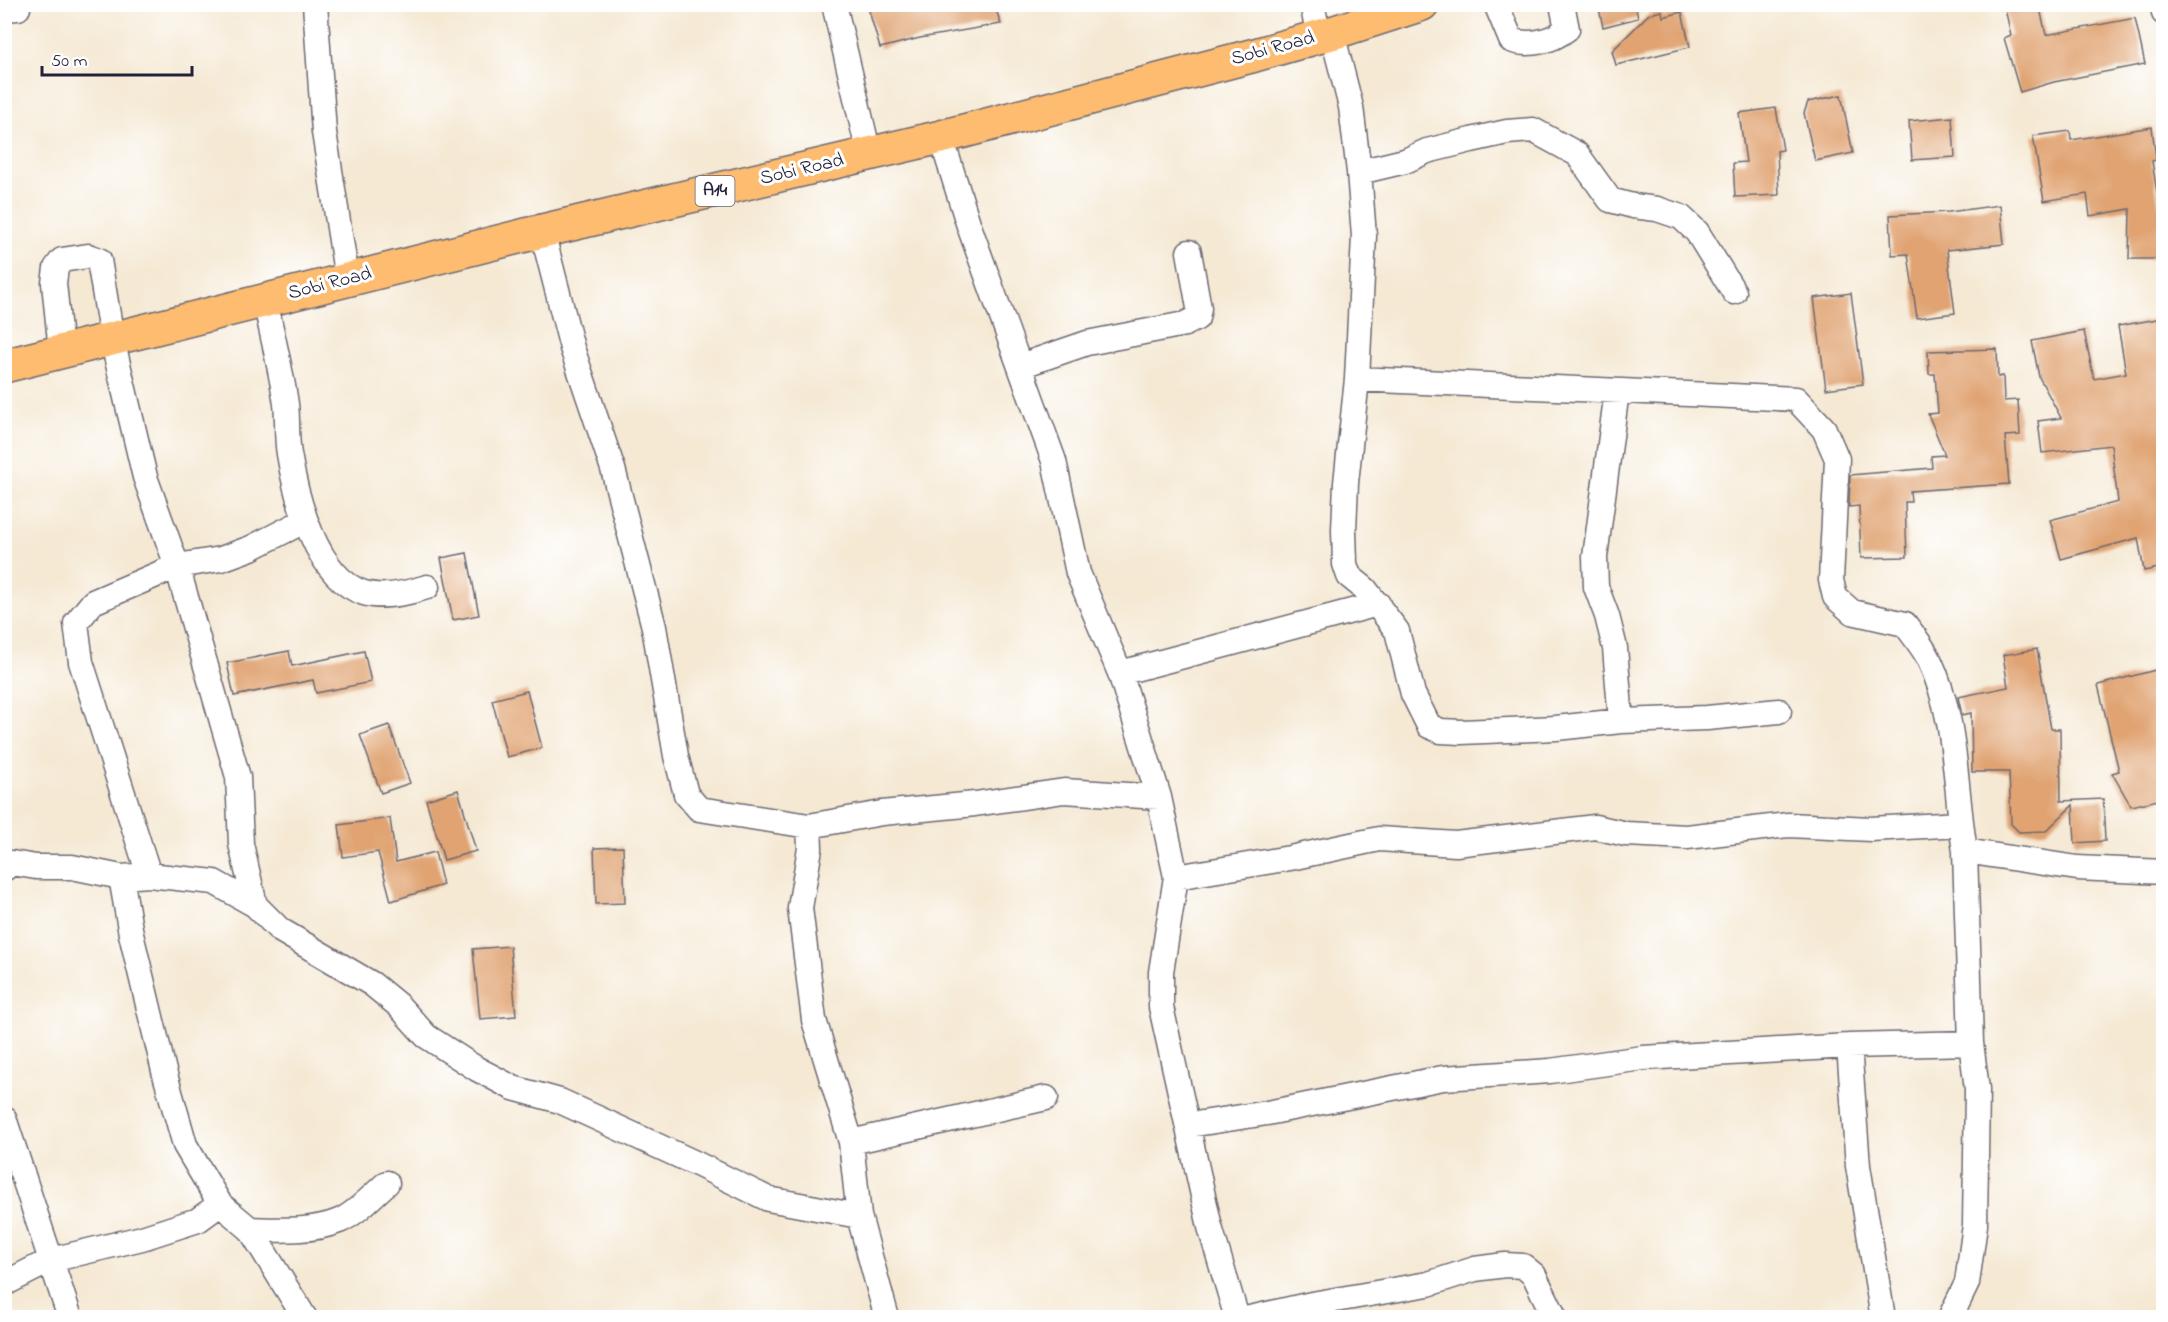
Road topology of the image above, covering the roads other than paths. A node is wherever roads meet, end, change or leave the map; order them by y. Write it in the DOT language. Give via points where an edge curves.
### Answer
graph roads {
  1 [pos="315,4"];
  2 [pos="834,4"];
  3 [pos="1312,4"];
  4 [pos="1422,4"];
  5 [pos="1496,4"];
  6 [pos="1562,4"];
  7 [pos="2163,4"];
  8 [pos="2163,13"];
  9 [pos="1326,35"];
  10 [pos="941,137"];
  11 [pos="869,154"];
  12 [pos="1359,172"];
  13 [pos="542,231"];
  14 [pos="1189,252"];
  15 [pos="346,279"];
  16 [pos="1734,292"];
  17 [pos="265,300"];
  18 [pos="112,339"];
  19 [pos="61,351"];
  20 [pos="4,366"];
  21 [pos="1020,366"];
  22 [pos="1356,379"];
  23 [pos="1617,391"];
  24 [pos="304,521"];
  25 [pos="177,566"];
  26 [pos="427,587"];
  27 [pos="1378,604"];
  28 [pos="1120,673"];
  29 [pos="1779,711"];
  30 [pos="1621,721"];
  31 [pos="1159,797"];
  32 [pos="1960,824"];
  33 [pos="809,826"];
  34 [pos="1965,851"];
  35 [pos="7,859"];
  36 [pos="2149,872"];
  37 [pos="149,875"];
  38 [pos="121,877"];
  39 [pos="1176,877"];
  40 [pos="255,905"];
  41 [pos="1971,1043"];
  42 [pos="1849,1046"];
  43 [pos="1046,1098"];
  44 [pos="4,1118"];
  45 [pos="1189,1125"];
  46 [pos="851,1142"];
  47 [pos="387,1183"];
  48 [pos="220,1204"];
  49 [pos="859,1216"];
  50 [pos="250,1229"];
  51 [pos="51,1260"];
  52 [pos="4,1284"];
  53 [pos="70,1317"];
  54 [pos="305,1317"];
  55 [pos="887,1317"];
  56 [pos="1237,1317"];
  57 [pos="1250,1317"];
  58 [pos="1555,1317"];
  59 [pos="1884,1317"];
  60 [pos="1950,1317"];
  1 -- 15 [label="street" via="324,132"];
  2 -- 11 [label="street"];
  3 -- 9 [label="street"];
  4 -- 9 [label="highway, Sobi Road / A14"];
  5 -- 6 [label="street" via="1511,40 1524,45 1558,36 1567,29"];
  7 -- 8 [label="street"];
  9 -- 10 [label="highway, Sobi Road / A14"];
  9 -- 12 [label="street" via="1351,107"];
  10 -- 11 [label="highway, Sobi Road / A14"];
  10 -- 21 [label="street"];
  11 -- 13 [label="highway, Sobi Road / A14"];
  12 -- 16 [label="street" via="1471,140 1533,130 1576,154 1610,200 1681,217 1697,232"];
  12 -- 22 [label="street" via="1364,236"];
  13 -- 15 [label="highway, Sobi Road / A14"];
  13 -- 33 [label="street" via="572,348 613,469 651,616 686,794 699,809"];
  14 -- 21 [label="street" via="1199,308 1197,318 1185,324 1088,343"];
  15 -- 17 [label="highway, Sobi Road / A14"];
  17 -- 18 [label="highway, Sobi Road / A14"];
  17 -- 24 [label="street" via="286,406 288,452"];
  18 -- 19 [label="highway, Sobi Road / A14"];
  18 -- 19 [label="street" via="99,260 88,256 62,260 56,268 54,283"];
  18 -- 25 [label="street" via="145,477"];
  19 -- 20 [label="highway, Sobi Road / A14"];
  21 -- 28 [label="street" via="1054,461 1078,573"];
  22 -- 23 [label="street"];
  22 -- 27 [label="street" via="1346,483 1346,564 1349,576"];
  23 -- 30 [label="street" via="1595,557 1596,587 1615,648"];
  23 -- 32 [label="street" via="1796,399 1824,429 1837,459 1831,580 1835,597 1852,612 1905,624 1928,658 1945,703 1956,759"];
  24 -- 25 [label="street" via="221,560"];
  24 -- 26 [label="street" via="318,550 346,584 364,593 386,595"];
  25 -- 37 [label="street" via="93,602 76,623 81,662"];
  25 -- 40 [label="street" via="238,777 242,844"];
  27 -- 28 [label="street"];
  27 -- 30 [label="street" via="1397,631 1413,694 1429,726 1461,732"];
  28 -- 31 [label="street"];
  29 -- 30 [label="street"];
  31 -- 33 [label="street" via="1064,791"];
  31 -- 39 [label="street"];
  32 -- 34 [label="street"];
  32 -- 39 [label="street" via="1871,828 1788,825 1687,837 1626,834 1595,827 1456,843 1379,839"];
  33 -- 46 [label="street" via="810,848 800,908 814,1020"];
  34 -- 36 [label="street" via="2077,868"];
  34 -- 41 [label="street"];
  35 -- 38 [label="street" via="36,867 72,867"];
  37 -- 38 [label="street"];
  37 -- 40 [label="street" via="214,882"];
  38 -- 48 [label="street" via="131,934 184,1145"];
  39 -- 45 [label="street" via="1161,972 1161,1007"];
  40 -- 49 [label="street" via="280,930 372,984 426,1036 477,1070 513,1088 560,1101 768,1199"];
  41 -- 42 [label="street"];
  41 -- 60 [label="street" via="1977,1089 1975,1225 1967,1283"];
  42 -- 45 [label="street" via="1643,1058 1550,1071 1443,1078"];
  42 -- 59 [label="street" via="1858,1166"];
  43 -- 46 [label="street"];
  44 -- 51 [label="street"];
  45 -- 56 [label="street" via="1210,1227"];
  46 -- 49 [label="street"];
  47 -- 50 [label="street" via="340,1221 315,1227"];
  48 -- 50 [label="street"];
  48 -- 51 [label="street" via="198,1220"];
  49 -- 55 [label="street"];
  50 -- 54 [label="street"];
  51 -- 52 [label="street"];
  51 -- 53 [label="street"];
  57 -- 58 [label="street" via="1428,1284 1475,1269 1505,1265 1523,1266 1534,1275"];
}
